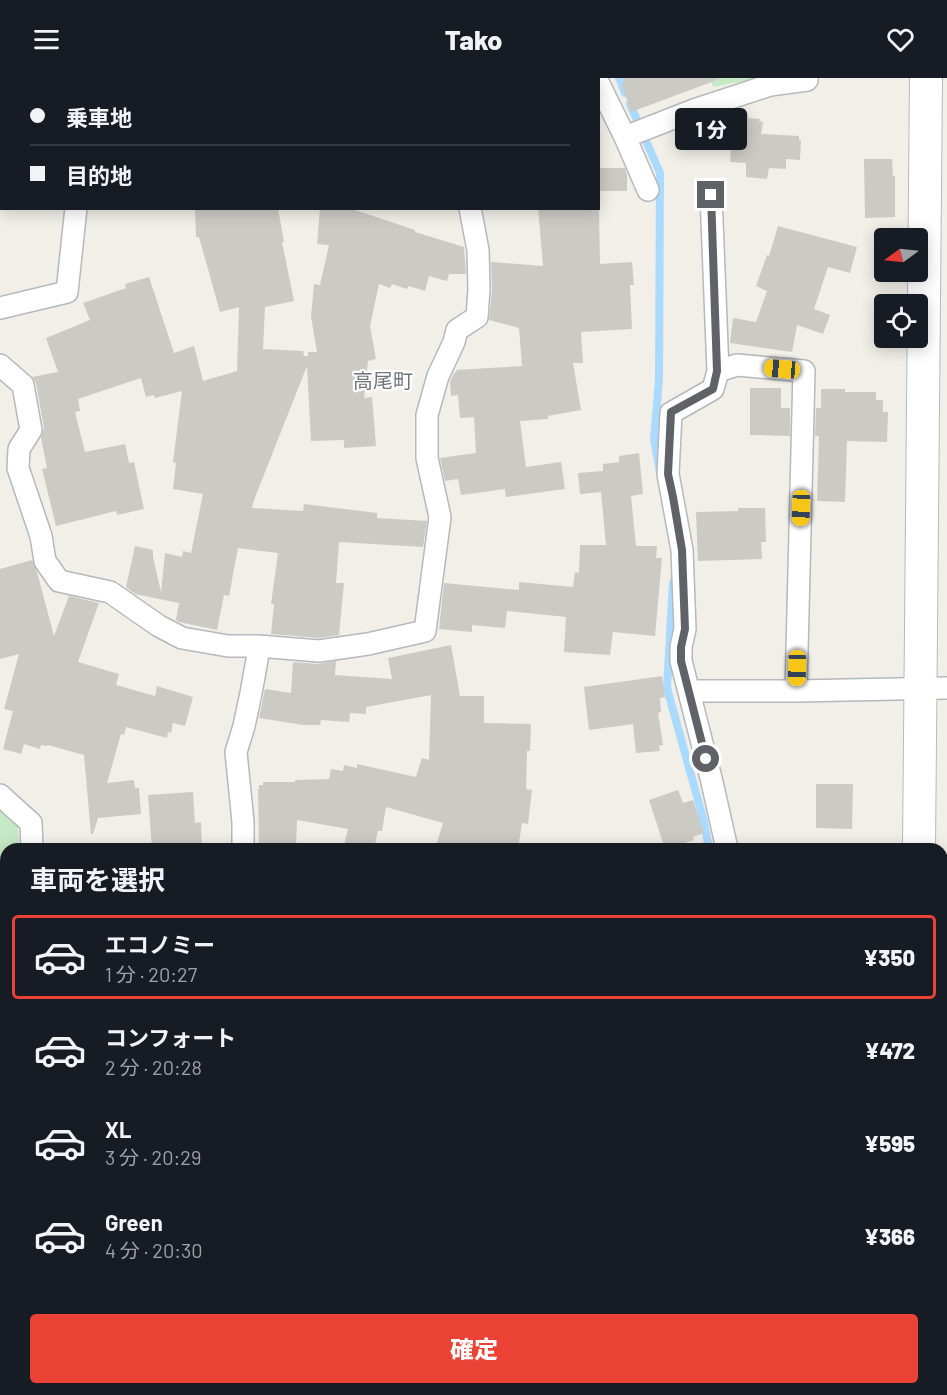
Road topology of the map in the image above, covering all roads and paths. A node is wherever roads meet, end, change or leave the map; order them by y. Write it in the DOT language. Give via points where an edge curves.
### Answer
graph roads {
  1 [pos="807,78"];
  2 [pos="926,78"];
  3 [pos="600,84"];
  4 [pos="625,137"];
  5 [pos="648,190"];
  6 [pos="711,195"];
  7 [pos="76,210"];
  8 [pos="470,210"];
  9 [pos="0,308"];
  10 [pos="0,365"];
  11 [pos="717,371"];
  12 [pos="258,646"];
  13 [pos="934,688"];
  14 [pos="690,691"];
  15 [pos="796,691"];
  16 [pos="0,795"];
  17 [pos="32,843"];
  18 [pos="243,843"];
  19 [pos="726,843"];
  20 [pos="920,843"];
  1 -- 4 [label="street" via="770,85"];
  2 -- 13 [label="street"];
  3 -- 4 [label="street"];
  4 -- 5 [label="street"];
  6 -- 11 [label="street"];
  7 -- 9 [label="street" via="66,292"];
  8 -- 12 [label="street" via="478,250 477,317 457,330 427,415 427,458 441,517 425,631 319,651"];
  10 -- 12 [label="street" via="23,385 32,430 19,449 18,468 41,536 45,561 59,581 110,592 159,627 182,638 228,646"];
  11 -- 14 [label="street" via="713,389 671,412 668,474 682,550 685,629 681,661"];
  11 -- 15 [label="street" via="737,365 804,371"];
  12 -- 18 [label="street" via="236,752"];
  13 -- 15 [label="street"];
  13 -- 20 [label="street"];
  14 -- 15 [label="street"];
  14 -- 19 [label="street"];
  16 -- 17 [label="street" via="31,823"];
}
